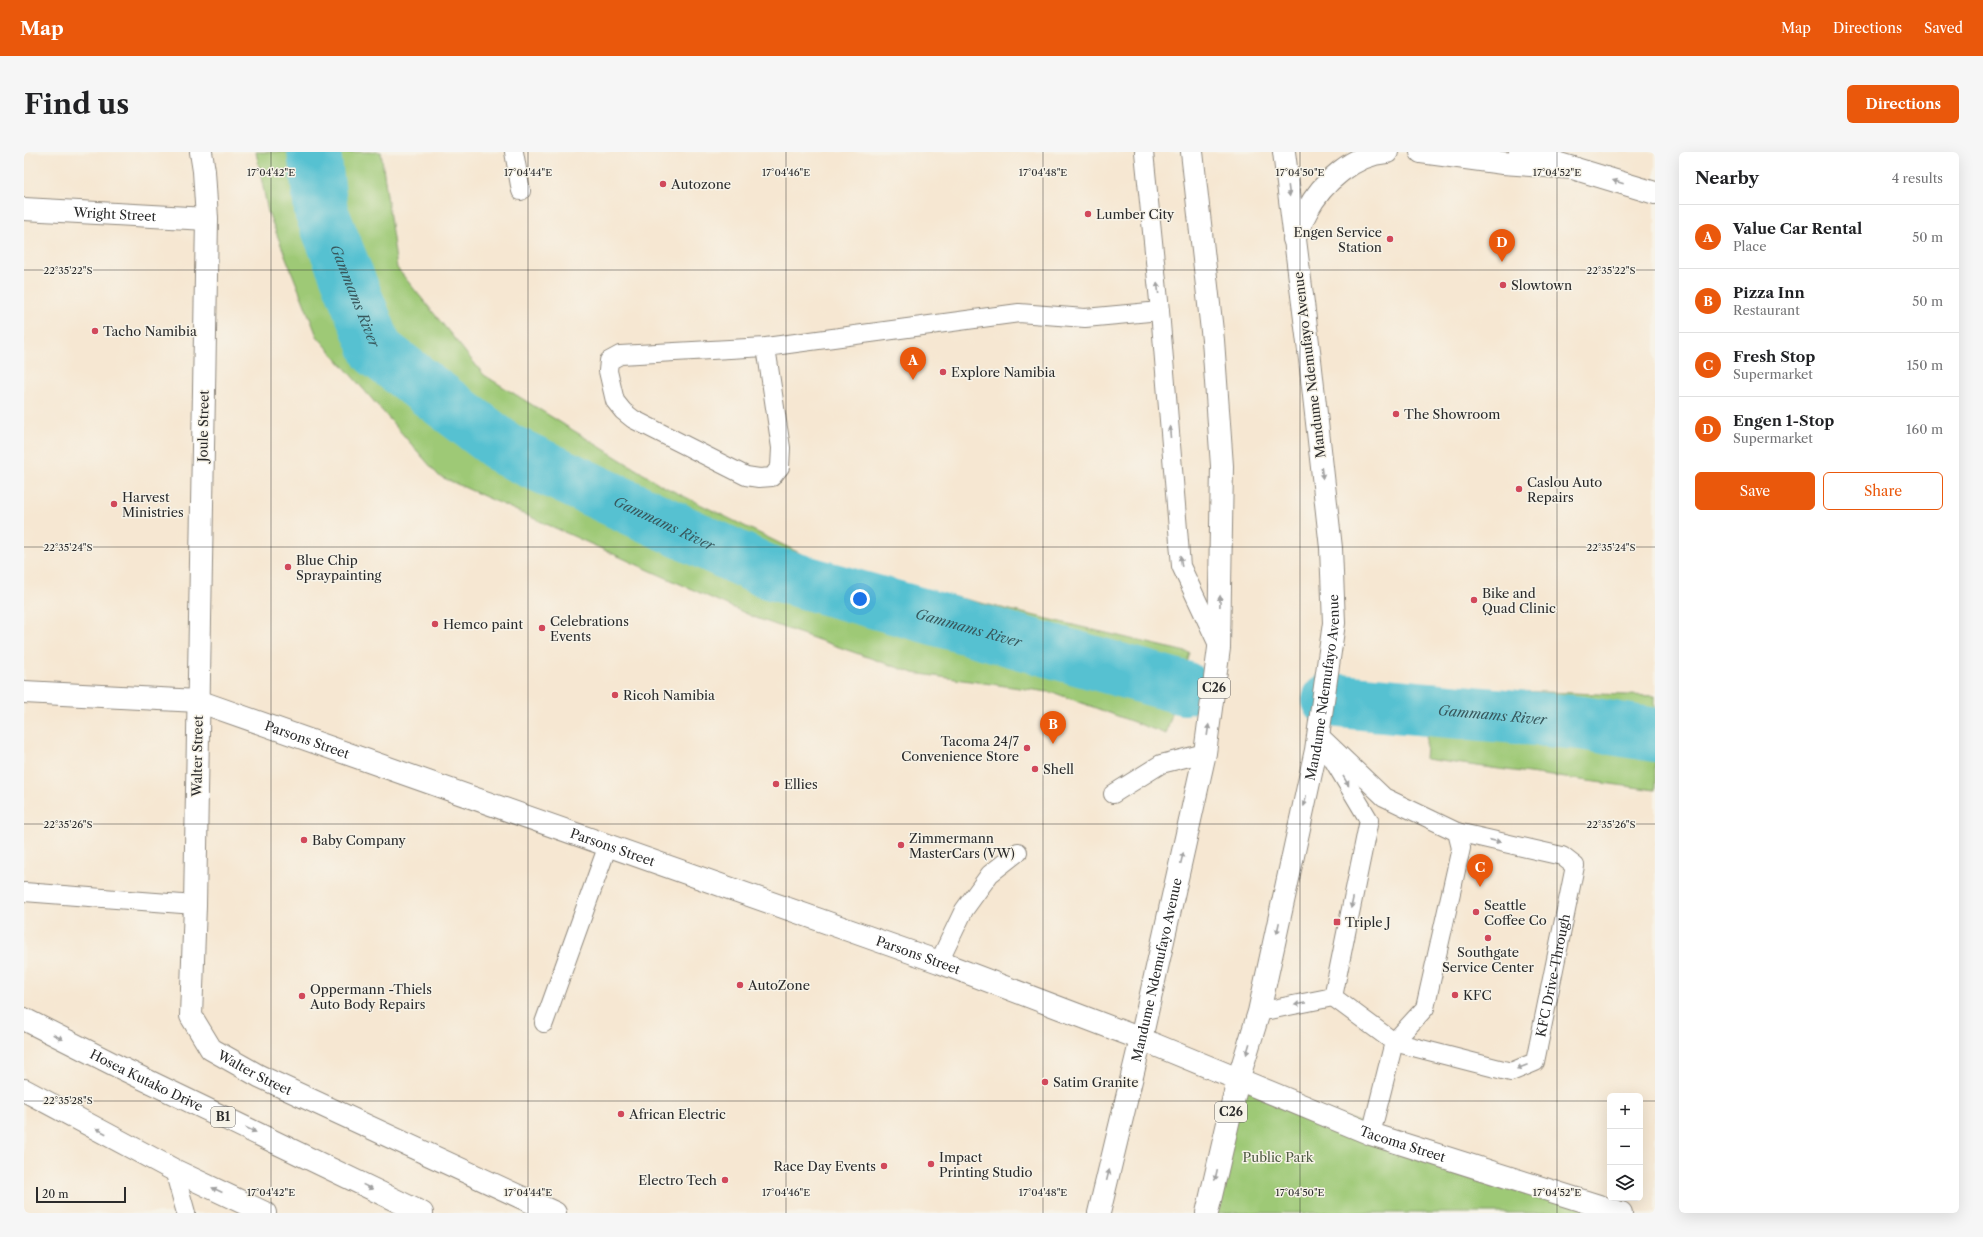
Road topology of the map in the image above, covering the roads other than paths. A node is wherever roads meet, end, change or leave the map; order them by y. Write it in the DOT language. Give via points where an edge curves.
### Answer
graph roads {
  1 [pos="201,152"];
  2 [pos="514,152"];
  3 [pos="1144,152"];
  4 [pos="1192,152"];
  5 [pos="1284,152"];
  6 [pos="1388,152"];
  7 [pos="1421,152"];
  8 [pos="1520,152"];
  9 [pos="1574,168"];
  10 [pos="521,191"];
  11 [pos="1655,193"];
  12 [pos="24,209"];
  13 [pos="207,219"];
  14 [pos="1294,239"];
  15 [pos="1160,311"];
  16 [pos="766,347"];
  17 [pos="1219,648"];
  18 [pos="24,692"];
  19 [pos="198,701"];
  20 [pos="1319,735"];
  21 [pos="1205,753"];
  22 [pos="1112,794"];
  23 [pos="1457,832"];
  24 [pos="608,845"];
  25 [pos="1018,852"];
  26 [pos="24,892"];
  27 [pos="195,904"];
  28 [pos="939,962"];
  29 [pos="1333,997"];
  30 [pos="1259,1012"];
  31 [pos="24,1018"];
  32 [pos="544,1023"];
  33 [pos="1141,1039"];
  34 [pos="1394,1042"];
  35 [pos="1190,1060"];
  36 [pos="1238,1080"];
  37 [pos="24,1090"];
  38 [pos="1371,1134"];
  39 [pos="174,1170"];
  40 [pos="186,1213"];
  41 [pos="265,1213"];
  42 [pos="422,1213"];
  43 [pos="555,1213"];
  44 [pos="1099,1213"];
  45 [pos="1207,1213"];
  46 [pos="1621,1213"];
  1 -- 13 [label="street, Joule Street"];
  2 -- 10 [label="lane"];
  15 -- 3 [label="lane, one-way"];
  17 -- 4 [label="street, Mandume Ndemufayo Avenue / C26, one-way" via="1222,466 1213,340"];
  5 -- 14 [label="street, Mandume Ndemufayo Avenue / C26, one-way"];
  6 -- 14 [label="street" via="1375,153 1350,164 1326,185 1308,209"];
  7 -- 9 [label="street" via="1503,163"];
  8 -- 9 [label="street"];
  11 -- 9 [label="street, one-way"];
  12 -- 13 [label="street, Wright Street"];
  13 -- 19 [label="street, Joule Street"];
  14 -- 20 [label="street, Mandume Ndemufayo Avenue / C26, one-way" via="1331,556 1334,623"];
  15 -- 16 [label="lane" via="1085,318 1019,313"];
  17 -- 15 [label="lane, one-way" via="1181,566"];
  16 -- 16 [label="lane" via="620,355 609,361 608,371 614,401 633,418 746,476 772,477 780,467 781,448"];
  21 -- 17 [label="street, Mandume Ndemufayo Avenue / C26, one-way"];
  18 -- 19 [label="street, Parsons Street"];
  19 -- 24 [label="street, Parsons Street"];
  19 -- 27 [label="street, Walter Street"];
  20 -- 23 [label="lane" via="1384,797"];
  20 -- 29 [label="lane, one-way" via="1368,820"];
  20 -- 30 [label="street, Mandume Ndemufayo Avenue / C26, one-way"];
  21 -- 22 [label="lane" via="1161,764"];
  33 -- 21 [label="street, Mandume Ndemufayo Avenue / C26, one-way"];
  23 -- 34 [label="lane" via="1461,848 1425,1008"];
  23 -- 34 [label="lane, KFC Drive-Through, one-way" via="1562,856 1575,866 1535,1062 1511,1072"];
  24 -- 28 [label="street, Parsons Street"];
  24 -- 32 [label="lane"];
  25 -- 28 [label="lane" via="990,874 964,910"];
  26 -- 27 [label="lane"];
  27 -- 43 [label="street, Walter Street" via="192,1016 211,1049 259,1076"];
  28 -- 33 [label="street, Parsons Street"];
  29 -- 30 [label="lane, one-way"];
  29 -- 34 [label="lane"];
  30 -- 36 [label="street, Mandume Ndemufayo Avenue / C26, one-way"];
  31 -- 42 [label="street, Hosea Kutako Drive / B1, one-way" via="121,1068"];
  33 -- 35 [label="street, Parsons Street"];
  44 -- 33 [label="street, Mandume Ndemufayo Avenue / C26, one-way"];
  34 -- 38 [label="lane"];
  35 -- 36 [label="street, Tacoma Street"];
  36 -- 38 [label="street, Tacoma Street"];
  36 -- 45 [label="street, Mandume Ndemufayo Avenue / C26, one-way"];
  39 -- 37 [label="street, one-way"];
  38 -- 46 [label="street, Tacoma Street"];
  39 -- 40 [label="lane"];
  41 -- 39 [label="street, one-way"];
}
